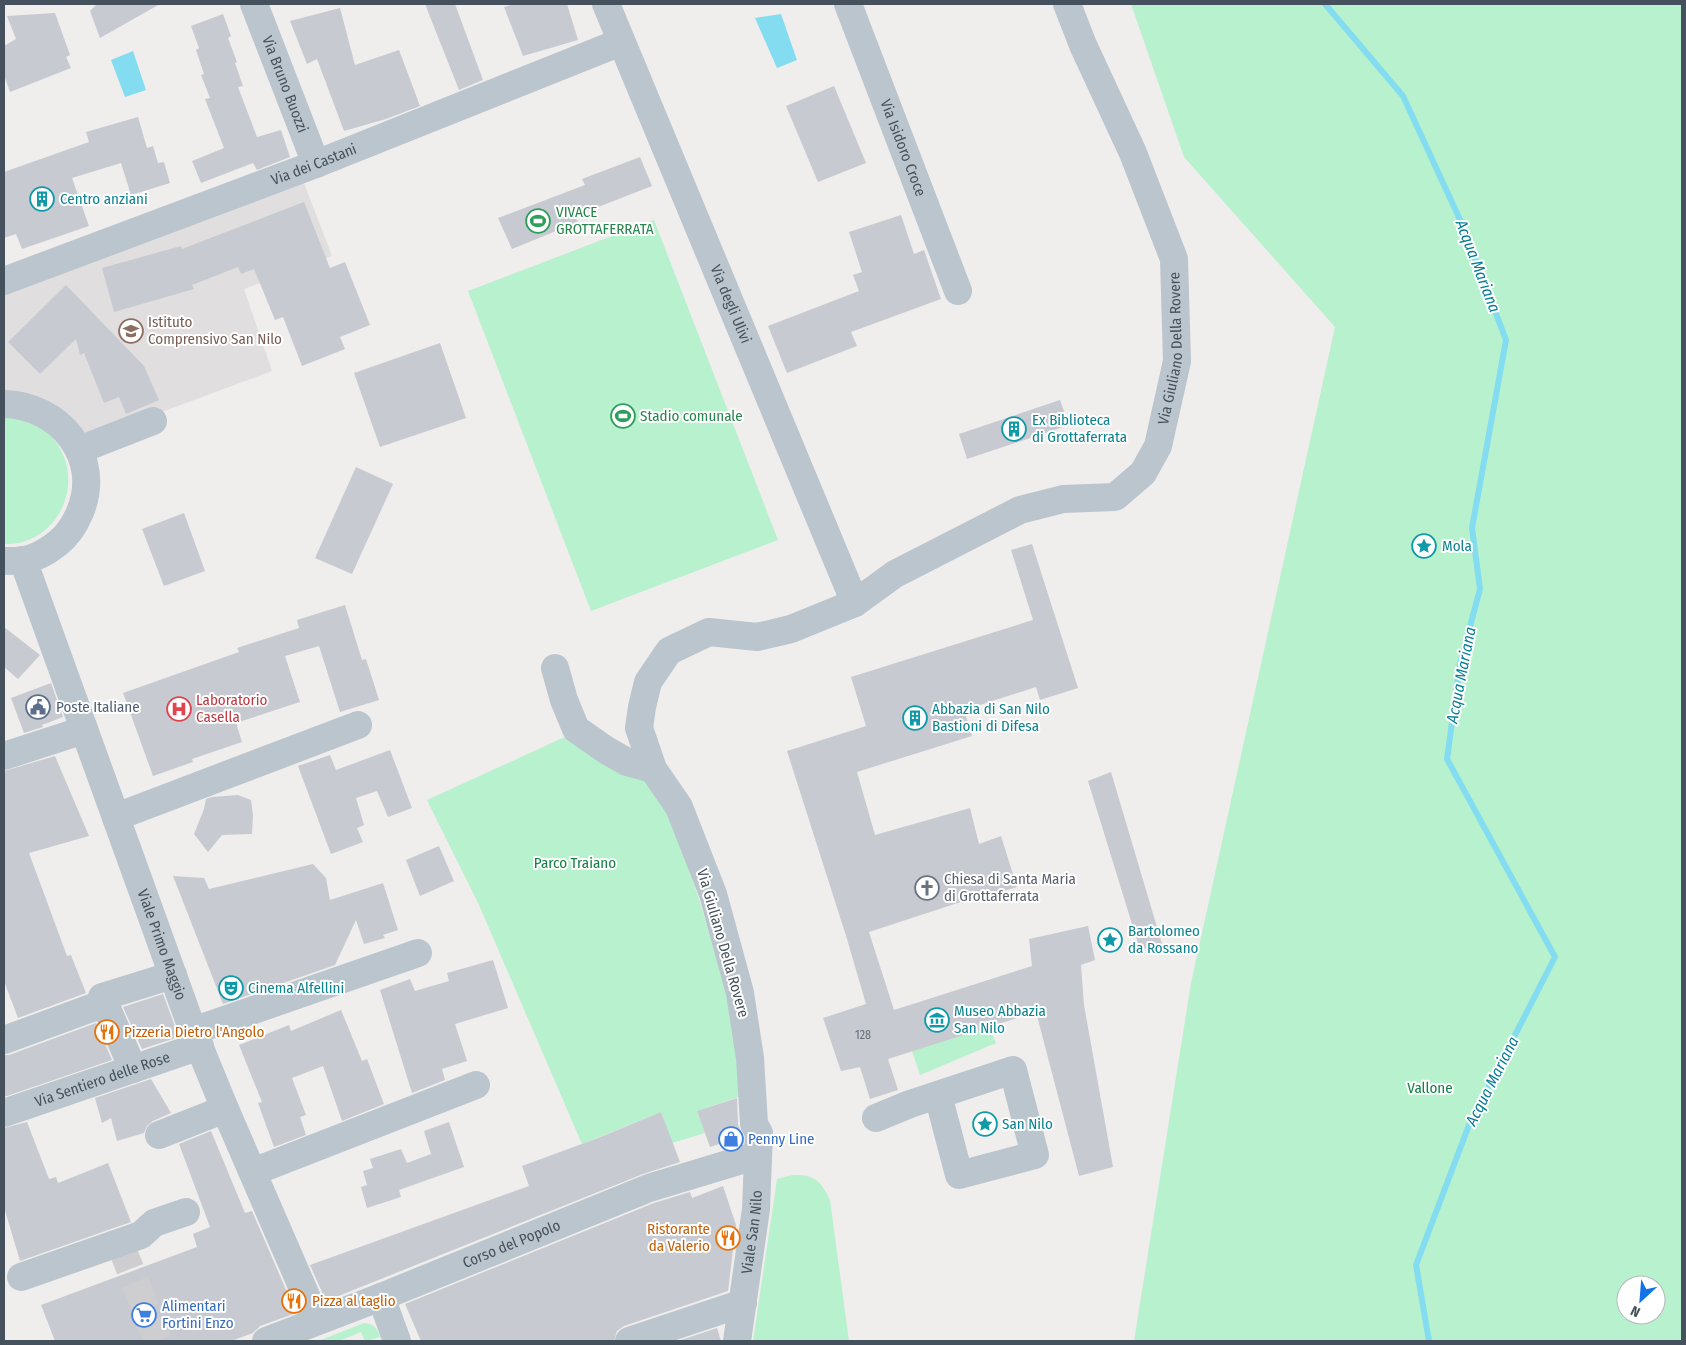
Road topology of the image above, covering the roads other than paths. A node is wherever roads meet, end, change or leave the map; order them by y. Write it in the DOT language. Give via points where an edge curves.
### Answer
graph roads {
  1 [pos="254,4"];
  2 [pos="606,4"];
  3 [pos="848,4"];
  4 [pos="1067,4"];
  5 [pos="622,42"];
  6 [pos="316,164"];
  7 [pos="4,281"];
  8 [pos="958,291"];
  9 [pos="4,404"];
  10 [pos="153,421"];
  11 [pos="79,450"];
  12 [pos="13,561"];
  13 [pos="855,603"];
  14 [pos="554,668"];
  15 [pos="358,725"];
  16 [pos="84,730"];
  17 [pos="4,756"];
  18 [pos="653,769"];
  19 [pos="116,817"];
  20 [pos="418,953"];
  21 [pos="173,975"];
  22 [pos="105,1003"];
  23 [pos="196,1039"];
  24 [pos="4,1040"];
  25 [pos="133,1069"];
  26 [pos="476,1085"];
  27 [pos="938,1095"];
  28 [pos="225,1109"];
  29 [pos="4,1113"];
  30 [pos="876,1118"];
  31 [pos="754,1124"];
  32 [pos="158,1135"];
  33 [pos="758,1155"];
  34 [pos="253,1172"];
  35 [pos="186,1212"];
  36 [pos="10,1279"];
  37 [pos="381,1297"];
  38 [pos="743,1303"];
  39 [pos="316,1322"];
  40 [pos="266,1341"];
  41 [pos="397,1341"];
  42 [pos="629,1341"];
  43 [pos="737,1341"];
  1 -- 6 [label="street, Via Bruno Buozzi"];
  2 -- 5 [label="street, Via degli Ulivi"];
  3 -- 8 [label="street, Via Isidoro Croce"];
  4 -- 13 [label="street, Via Giuliano Della Rovere" via="1133,153 1174,259 1177,362 1158,446 1143,473 1116,497 1064,499 1020,510 895,574"];
  5 -- 6 [label="street, Via dei Castani"];
  5 -- 13 [label="street, Via degli Ulivi"];
  6 -- 7 [label="street, Via dei Castani"];
  9 -- 11 [label="street" via="23,405 41,411 69,434"];
  10 -- 11 [label="street"];
  11 -- 12 [label="street" via="86,485 76,522 64,538 48,550"];
  12 -- 16 [label="street, Viale Primo Maggio"];
  13 -- 18 [label="street, Via Giuliano Della Rovere" via="791,629 757,637 709,632 669,651 648,682 639,728"];
  14 -- 18 [label="street" via="576,729 627,762"];
  15 -- 19 [label="street"];
  16 -- 17 [label="street"];
  16 -- 19 [label="street, Viale Primo Maggio"];
  18 -- 31 [label="street, Via Giuliano Della Rovere" via="679,807 713,894 745,1019"];
  19 -- 21 [label="street, Viale Primo Maggio"];
  20 -- 23 [label="street, Via Sentiero delle Rose"];
  21 -- 22 [label="street" via="102,997"];
  21 -- 23 [label="street, Viale Primo Maggio"];
  22 -- 24 [label="street"];
  22 -- 25 [label="street"];
  23 -- 25 [label="street, Via Sentiero delle Rose"];
  23 -- 28 [label="street, Viale Primo Maggio"];
  25 -- 29 [label="street, Via Sentiero delle Rose"];
  26 -- 34 [label="street"];
  27 -- 30 [label="street"];
  28 -- 32 [label="street"];
  28 -- 34 [label="street, Viale Primo Maggio"];
  31 -- 33 [label="street, Viale San Nilo" via="759,1133"];
  33 -- 37 [label="street, Corso del Popolo" via="649,1188"];
  33 -- 38 [label="street, Viale San Nilo" via="756,1209"];
  34 -- 39 [label="street, Viale Primo Maggio"];
  35 -- 36 [label="street" via="154,1223 140,1235"];
  37 -- 39 [label="street, Corso del Popolo"];
  37 -- 41 [label="street"];
  38 -- 42 [label="street"];
  38 -- 43 [label="street, Viale San Nilo"];
  39 -- 40 [label="street, Corso del Popolo"];
}
